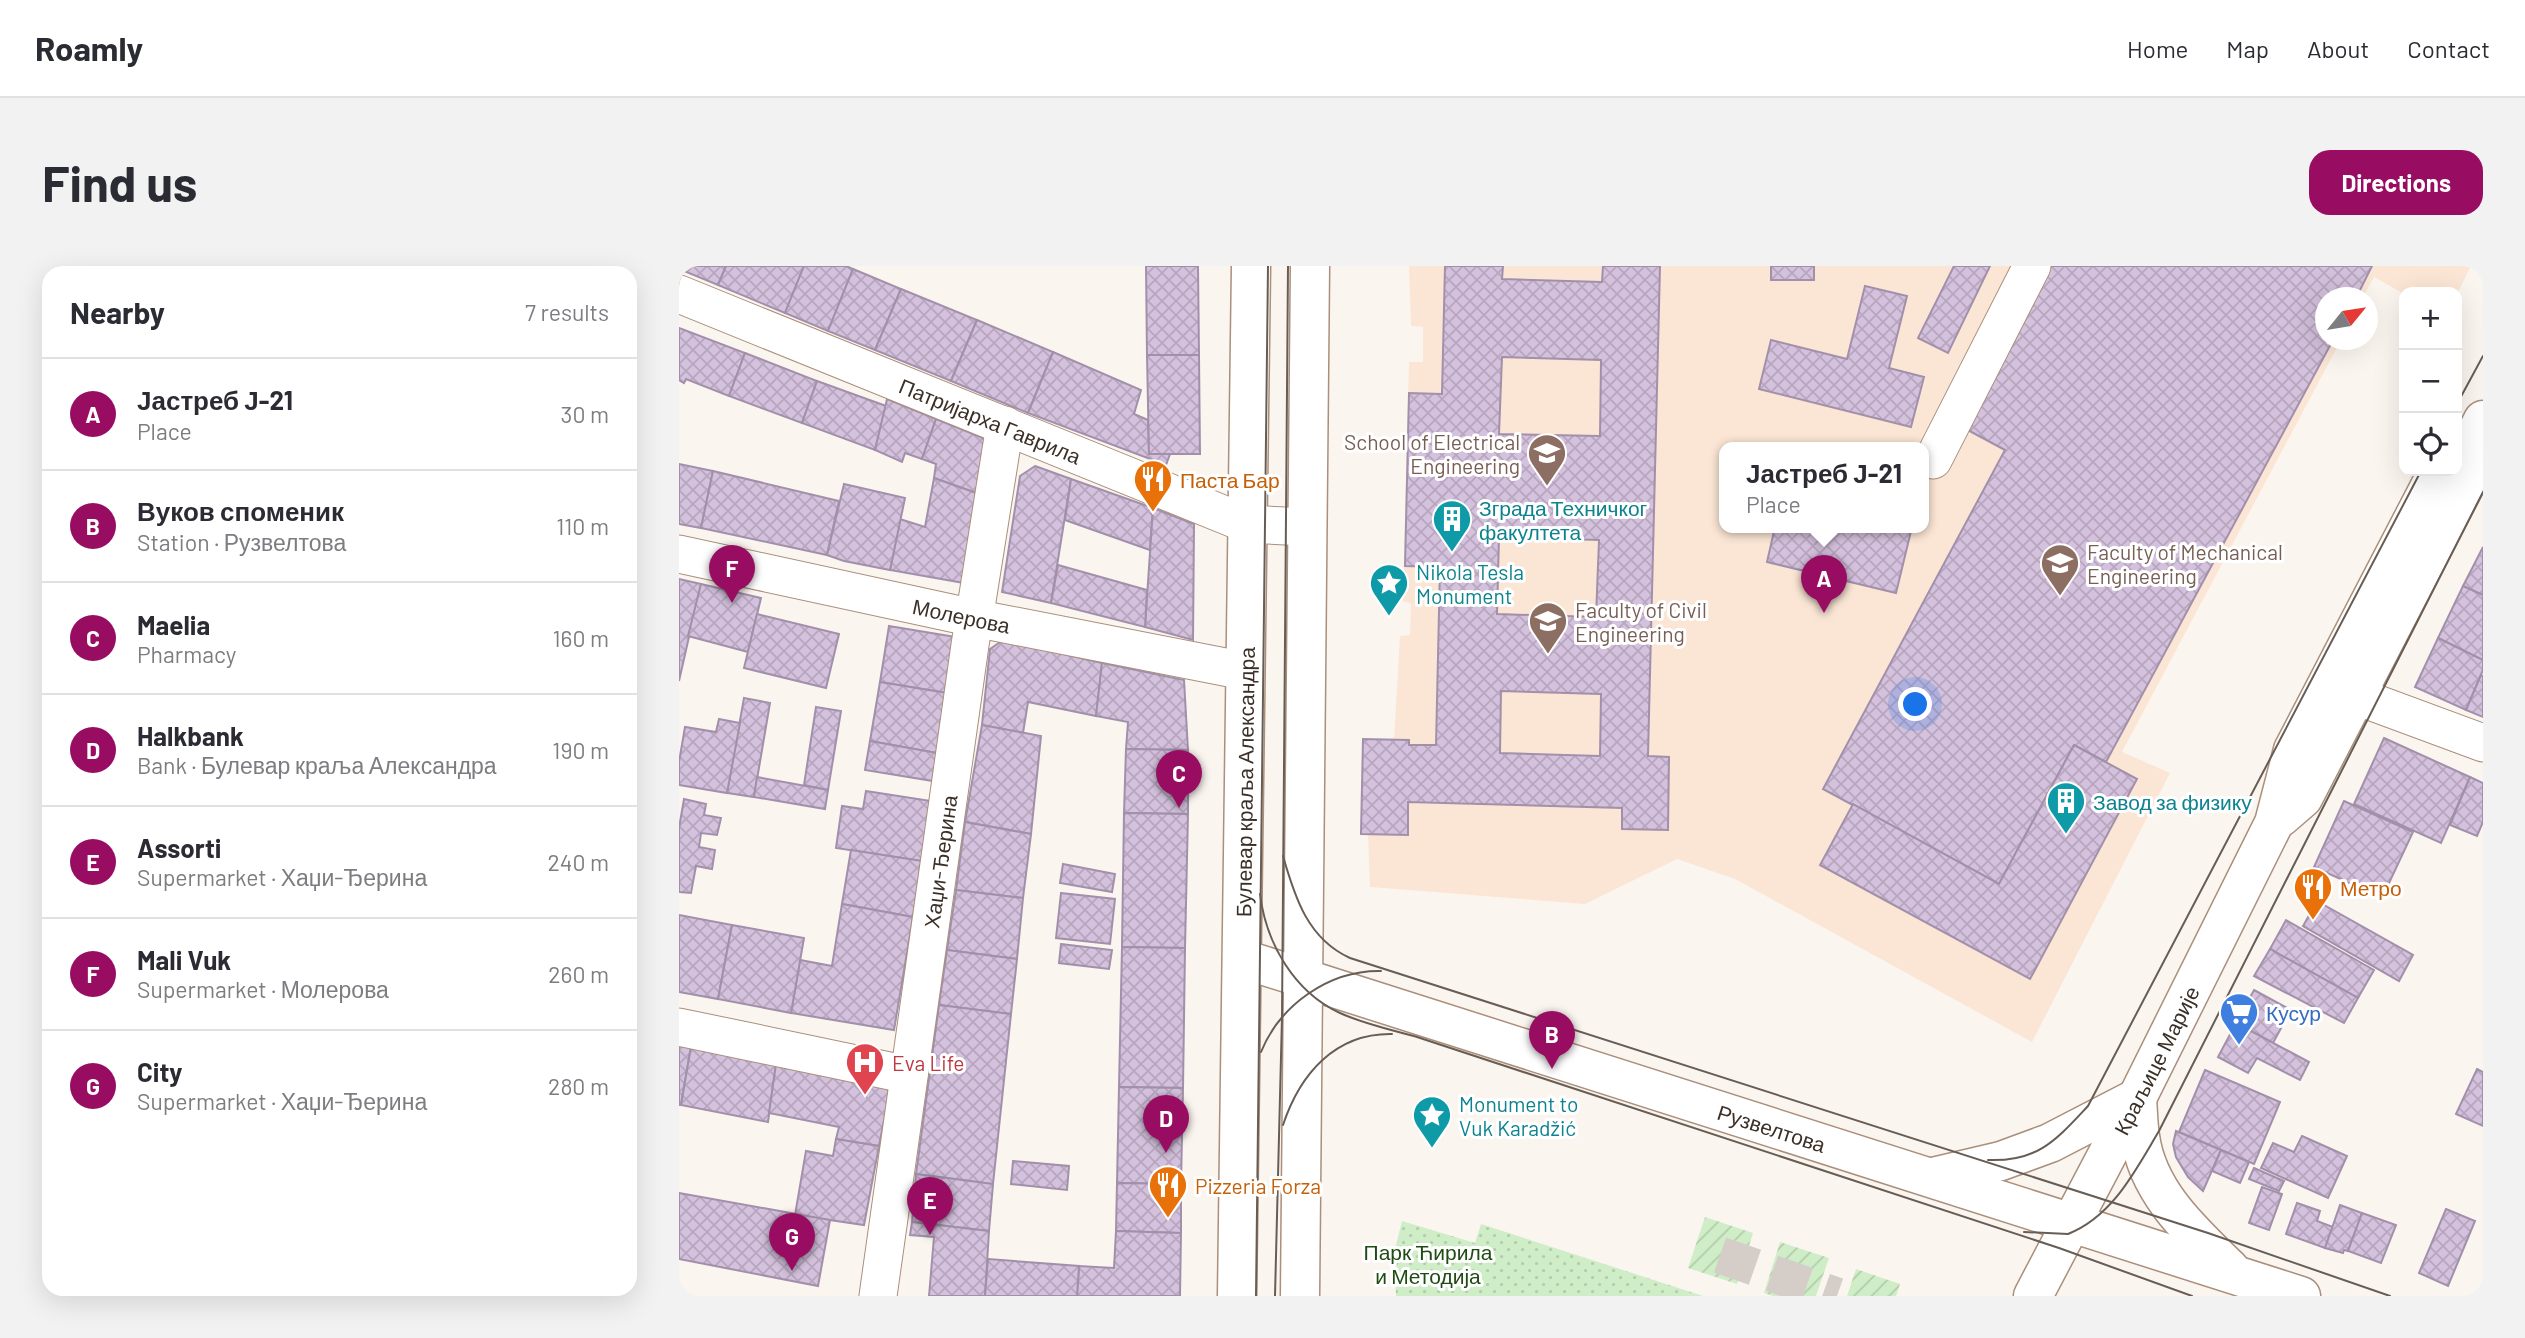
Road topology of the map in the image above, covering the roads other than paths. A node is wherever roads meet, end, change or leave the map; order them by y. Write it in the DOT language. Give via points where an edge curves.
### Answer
graph roads {
  1 [pos="1251,266"];
  2 [pos="1310,266"];
  3 [pos="2032,266"];
  4 [pos="679,294"];
  5 [pos="1005,425"];
  6 [pos="2473,431"];
  7 [pos="1933,460"];
  8 [pos="2435,476"];
  9 [pos="1247,524"];
  10 [pos="1306,527"];
  11 [pos="679,554"];
  12 [pos="974,618"];
  13 [pos="1245,671"];
  14 [pos="2356,696"];
  15 [pos="2483,743"];
  16 [pos="2274,822"];
  17 [pos="1243,959"];
  18 [pos="1303,978"];
  19 [pos="679,1027"];
  20 [pos="909,1075"];
  21 [pos="2137,1098"];
  22 [pos="1933,1177"];
  23 [pos="2073,1223"];
  24 [pos="2234,1273"];
  25 [pos="878,1296"];
  26 [pos="1237,1296"];
  27 [pos="1300,1296"];
  28 [pos="2033,1296"];
  29 [pos="2301,1296"];
  1 -- 9 [label="main road, Булевар краља Александра"];
  2 -- 10 [label="main road"];
  3 -- 7 [label="street"];
  4 -- 5 [label="street, Патријарха Гаврила"];
  5 -- 9 [label="street, Патријарха Гаврила"];
  5 -- 12 [label="street, Хаџи-Ђерина"];
  6 -- 14 [label="main road, Краљице Марије" via="2464,487"];
  8 -- 16 [label="main road, Краљице Марије" via="2293,750"];
  9 -- 10 [label="street, Патријарха Гаврила"];
  9 -- 13 [label="main road, Булевар краља Александра"];
  10 -- 18 [label="main road"];
  11 -- 12 [label="street, Молерова"];
  12 -- 13 [label="street, Молерова"];
  12 -- 20 [label="street, Хаџи-Ђерина"];
  13 -- 17 [label="main road, Булевар краља Александра"];
  14 -- 15 [label="street"];
  14 -- 16 [label="main road, Краљице Марије" via="2303,798"];
  16 -- 21 [label="main road, Краљице Марије"];
  17 -- 18 [label="main road, Рузвелтова"];
  17 -- 26 [label="main road, Булевар краља Александра"];
  18 -- 22 [label="main road, Рузвелтова"];
  18 -- 27 [label="main road"];
  19 -- 20 [label="street"];
  20 -- 25 [label="street, Хаџи-Ђерина"];
  21 -- 22 [label="main road" via="2050,1143 2001,1161"];
  21 -- 23 [label="main road, Краљице Марије"];
  21 -- 24 [label="main road" via="2140,1139 2162,1195 2193,1234"];
  22 -- 23 [label="main road, Рузвелтова"];
  23 -- 24 [label="main road, Рузвелтова"];
  23 -- 28 [label="main road, Краљице Марије"];
  24 -- 29 [label="main road, Рузвелтова"];
}
